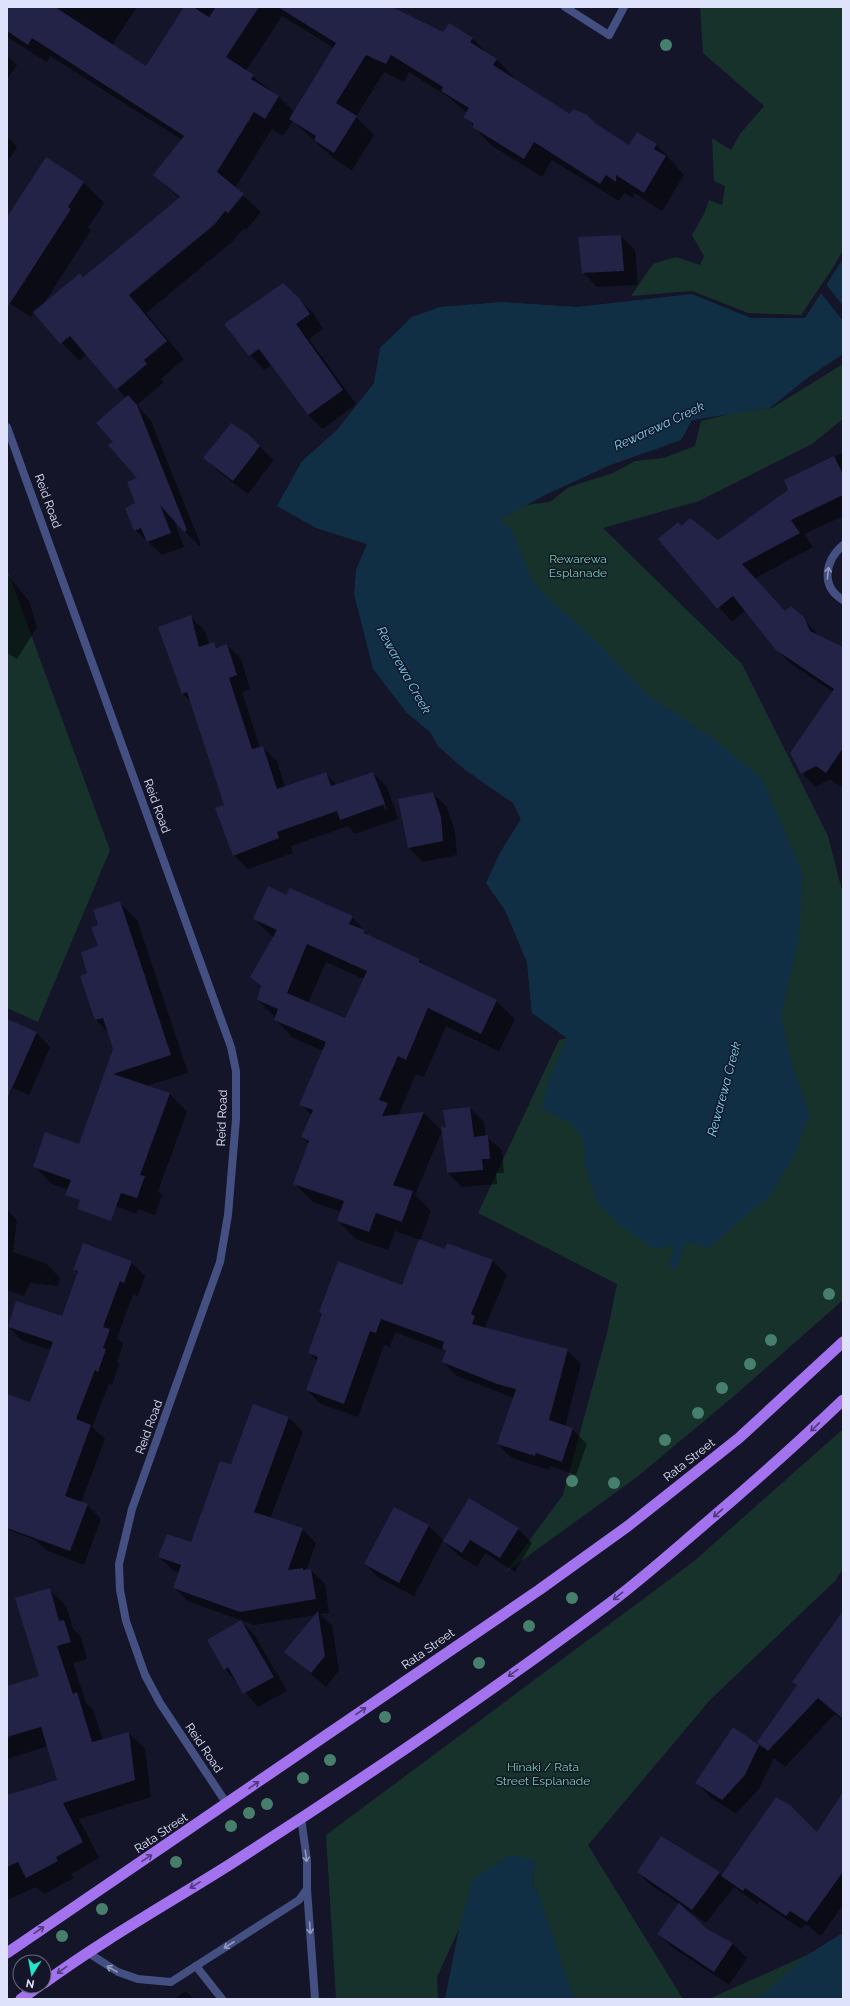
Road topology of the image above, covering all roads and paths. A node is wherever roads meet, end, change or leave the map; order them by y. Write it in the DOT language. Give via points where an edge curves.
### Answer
graph roads {
  1 [pos="565,7"];
  2 [pos="624,7"];
  3 [pos="7,427"];
  4 [pos="843,545"];
  5 [pos="843,600"];
  6 [pos="843,1342"];
  7 [pos="843,1400"];
  8 [pos="227,1804"];
  9 [pos="301,1817"];
  10 [pos="307,1889"];
  11 [pos="87,1952"];
  12 [pos="7,1953"];
  13 [pos="196,1966"];
  14 [pos="52,1976"];
  15 [pos="222,1999"];
  16 [pos="315,1999"];
  1 -- 2 [label="street" via="609,35"];
  3 -- 8 [label="street, Reid Road" via="232,1047 236,1071 235,1126 228,1215 220,1262 132,1508 119,1564 120,1590 126,1621 145,1675 160,1703"];
  5 -- 4 [label="street, one-way" via="830,589 827,580 829,564"];
  8 -- 6 [label="main road, Rata Street, one-way" via="628,1526 739,1438"];
  7 -- 9 [label="main road, one-way" via="728,1504 608,1605 474,1701"];
  12 -- 8 [label="main road, Rata Street, one-way"];
  9 -- 10 [label="street, one-way" via="307,1861"];
  9 -- 11 [label="main road, one-way"];
  10 -- 13 [label="street, one-way" via="298,1900"];
  10 -- 16 [label="street, one-way"];
  13 -- 11 [label="street, one-way" via="171,1982 138,1979 113,1970"];
  11 -- 14 [label="main road, one-way"];
  13 -- 15 [label="street"];
}
